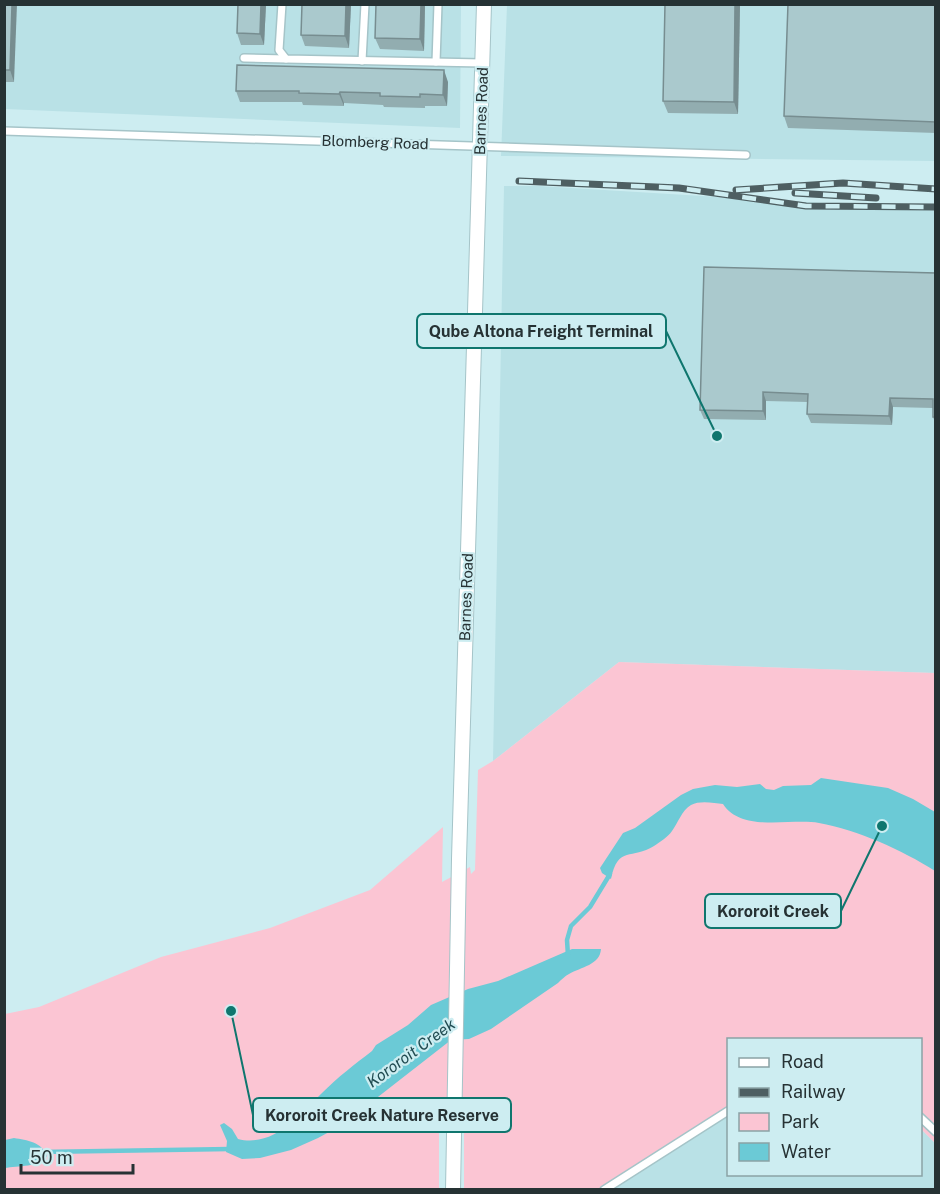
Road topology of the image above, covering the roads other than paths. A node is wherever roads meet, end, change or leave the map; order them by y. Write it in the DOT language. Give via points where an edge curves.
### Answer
graph roads {
  1 [pos="282,4"];
  2 [pos="365,4"];
  3 [pos="438,4"];
  4 [pos="484,4"];
  5 [pos="244,58"];
  6 [pos="286,59"];
  7 [pos="362,61"];
  8 [pos="436,62"];
  9 [pos="482,63"];
  10 [pos="4,131"];
  11 [pos="480,145"];
  12 [pos="746,154"];
  13 [pos="727,1112"];
  14 [pos="922,1118"];
  15 [pos="936,1132"];
  16 [pos="453,1190"];
  17 [pos="604,1190"];
  1 -- 6 [label="lane" via="279,50"];
  2 -- 7 [label="lane"];
  3 -- 8 [label="lane"];
  4 -- 9 [label="street, Barnes Road"];
  5 -- 6 [label="lane"];
  6 -- 7 [label="lane"];
  7 -- 8 [label="lane"];
  8 -- 9 [label="lane"];
  9 -- 11 [label="street, Barnes Road"];
  10 -- 11 [label="lane, Blomberg Road"];
  11 -- 12 [label="lane, Blomberg Road"];
  11 -- 16 [label="street, Barnes Road"];
  13 -- 17 [label="lane"];
  14 -- 15 [label="lane"];
}
